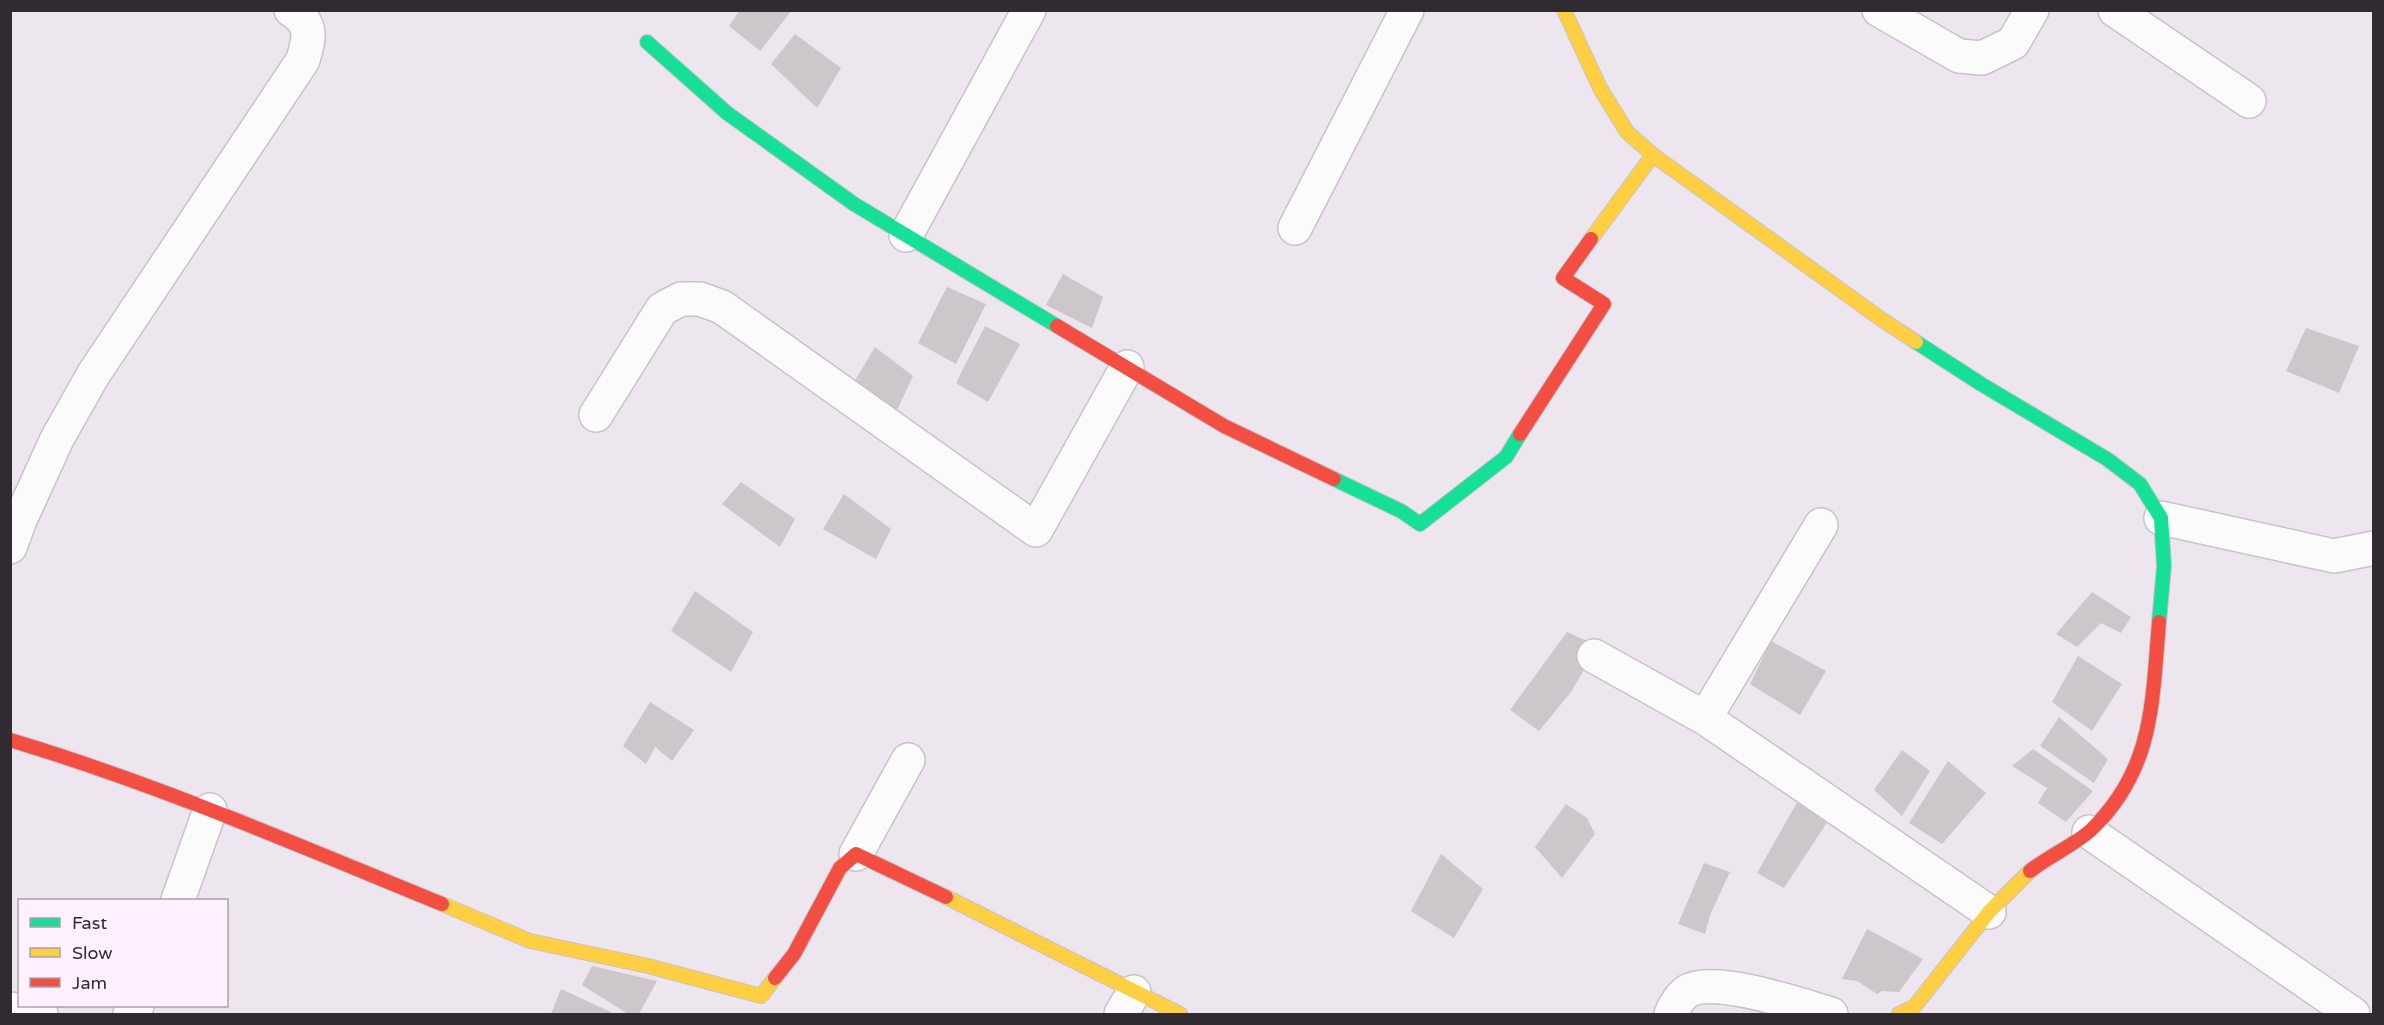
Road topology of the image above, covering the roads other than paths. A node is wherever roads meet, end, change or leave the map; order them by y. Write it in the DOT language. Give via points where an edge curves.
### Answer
graph roads {
  1 [pos="291,10"];
  2 [pos="1029,10"];
  3 [pos="1407,10"];
  4 [pos="1564,10"];
  5 [pos="1879,10"];
  6 [pos="2032,10"];
  7 [pos="2115,10"];
  8 [pos="647,42"];
  9 [pos="2249,101"];
  10 [pos="1653,155"];
  11 [pos="1295,228"];
  12 [pos="906,235"];
  13 [pos="1127,367"];
  14 [pos="596,415"];
  15 [pos="2161,518"];
  16 [pos="1821,525"];
  17 [pos="10,547"];
  18 [pos="2373,548"];
  19 [pos="1594,656"];
  20 [pos="1706,718"];
  21 [pos="10,740"];
  22 [pos="908,760"];
  23 [pos="210,810"];
  24 [pos="2089,832"];
  25 [pos="856,854"];
  26 [pos="178,899"];
  27 [pos="1989,912"];
  28 [pos="1128,1003"];
  29 [pos="759,1005"];
  30 [pos="10,1009"];
  31 [pos="40,1014"];
  32 [pos="1180,1014"];
  33 [pos="1671,1014"];
  34 [pos="1831,1014"];
  35 [pos="1899,1014"];
  36 [pos="2353,1014"];
  1 -- 17 [label="street" via="308,28 303,60 93,375 57,440"];
  2 -- 12 [label="street"];
  3 -- 11 [label="street"];
  4 -- 10 [label="street" via="1600,88 1627,132"];
  5 -- 6 [label="street" via="1959,56 1982,58 2013,43"];
  7 -- 9 [label="street"];
  8 -- 12 [label="street" via="727,113 854,204"];
  10 -- 13 [label="street" via="1563,278 1604,304 1506,457 1420,524 1401,511 1224,426"];
  10 -- 15 [label="street" via="1881,319 2107,459 2140,484"];
  12 -- 13 [label="street"];
  13 -- 14 [label="street" via="1036,530 722,308 700,299 681,299 662,309"];
  15 -- 18 [label="street" via="2334,556"];
  15 -- 24 [label="street" via="2164,566 2151,723 2134,773 2113,806"];
  16 -- 20 [label="street"];
  19 -- 20 [label="street"];
  20 -- 27 [label="street"];
  21 -- 23 [label="street"];
  22 -- 25 [label="street"];
  23 -- 26 [label="street"];
  23 -- 29 [label="street" via="530,941 648,966"];
  24 -- 27 [label="street" via="2024,875"];
  24 -- 36 [label="street"];
  25 -- 28 [label="street" via="883,865"];
  25 -- 29 [label="street" via="840,868 794,954"];
  27 -- 35 [label="street" via="1914,1007"];
  28 -- 32 [label="street"];
  30 -- 31 [label="street"];
  33 -- 34 [label="street" via="1689,990 1713,985"];
}
